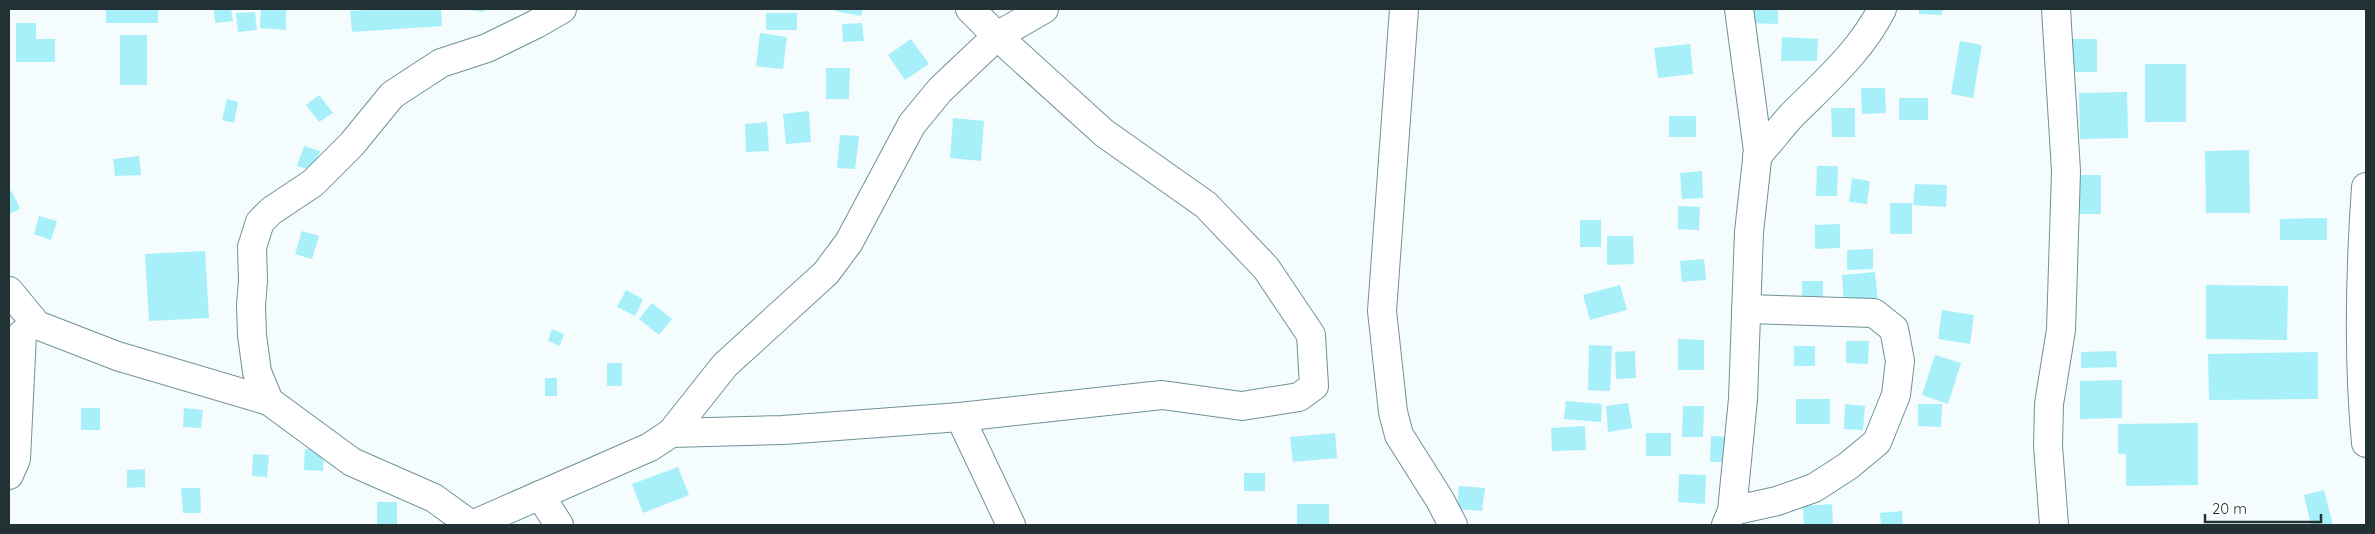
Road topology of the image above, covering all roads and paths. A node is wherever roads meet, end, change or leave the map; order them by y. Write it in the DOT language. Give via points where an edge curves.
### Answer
graph roads {
  1 [pos="562,9"];
  2 [pos="970,9"];
  3 [pos="1044,9"];
  4 [pos="1404,9"];
  5 [pos="1739,9"];
  6 [pos="1882,9"];
  7 [pos="2056,9"];
  8 [pos="997,36"];
  9 [pos="1757,156"];
  10 [pos="2366,187"];
  11 [pos="9,291"];
  12 [pos="1746,309"];
  13 [pos="22,334"];
  14 [pos="269,401"];
  15 [pos="960,417"];
  16 [pos="671,434"];
  17 [pos="2366,443"];
  18 [pos="9,475"];
  19 [pos="540,495"];
  20 [pos="1729,518"];
  21 [pos="471,525"];
  22 [pos="559,525"];
  23 [pos="1011,525"];
  24 [pos="1453,525"];
  25 [pos="2054,525"];
  1 -- 14 [label="street" via="487,48 441,63 392,95 352,144 313,183 270,211 260,222 252,247 252,335 257,372"];
  2 -- 8 [label="street"];
  3 -- 8 [label="street"];
  4 -- 24 [label="street" via="1382,311 1393,412 1399,435"];
  5 -- 9 [label="street"];
  6 -- 9 [label="street" via="1837,72 1791,116"];
  7 -- 25 [label="street" via="2066,171 2061,330 2049,404 2048,446"];
  8 -- 15 [label="street" via="1104,133 1206,205 1266,268 1311,335 1314,386 1299,397 1242,406 1162,395"];
  8 -- 16 [label="street" via="940,90 912,124 849,242 826,273 725,364"];
  9 -- 12 [label="street" via="1749,232"];
  10 -- 17 [label="street" via="2361,301 2362,402"];
  11 -- 13 [label="street"];
  12 -- 20 [label="street" via="1743,399"];
  12 -- 20 [label="street" via="1874,313 1894,329 1900,361 1896,396 1877,442 1814,488"];
  13 -- 14 [label="street" via="117,356"];
  13 -- 18 [label="street" via="16,459"];
  14 -- 21 [label="street" via="352,462 434,498"];
  15 -- 16 [label="street" via="783,430"];
  15 -- 23 [label="street"];
  16 -- 19 [label="street" via="650,447"];
  19 -- 21 [label="street"];
  19 -- 22 [label="street"];
}
